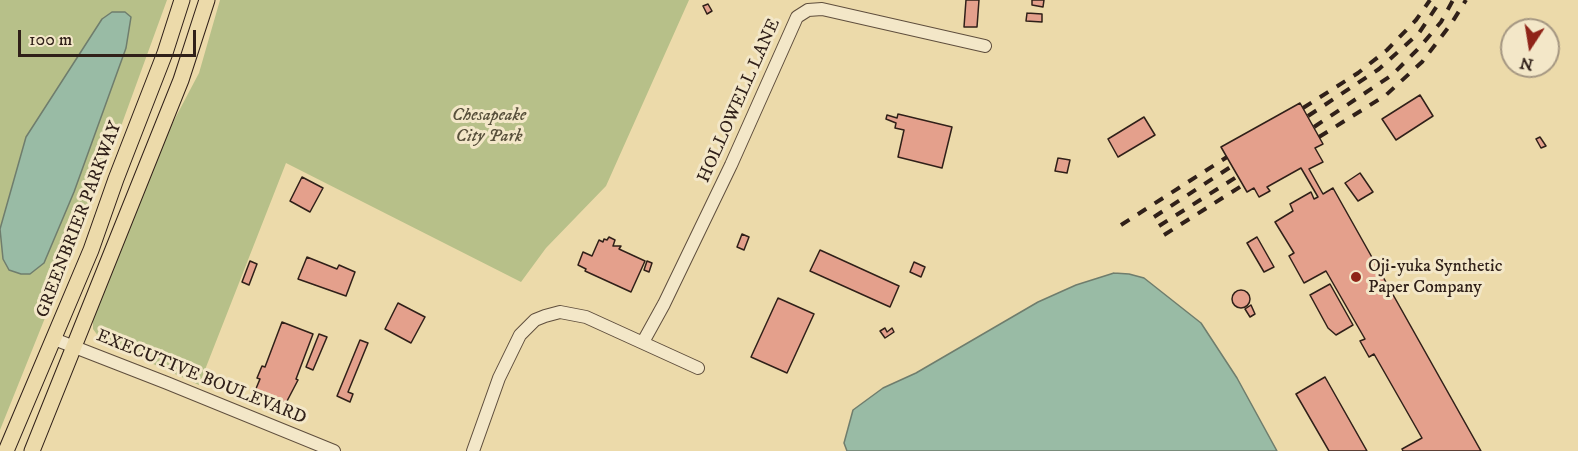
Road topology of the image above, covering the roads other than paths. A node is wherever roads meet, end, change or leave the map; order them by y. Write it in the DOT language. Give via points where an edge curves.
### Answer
graph roads {
  1 [pos="182,0"];
  2 [pos="207,0"];
  3 [pos="985,46"];
  4 [pos="54,339"];
  5 [pos="643,342"];
  6 [pos="74,347"];
  7 [pos="698,368"];
  8 [pos="6,451"];
  9 [pos="32,451"];
  10 [pos="334,451"];
  11 [pos="473,451"];
  1 -- 4 [label="main road, GREENBRIER PARKWAY" via="91,250"];
  2 -- 6 [label="main road" via="182,80"];
  3 -- 5 [label="street, HOLLOWELL LANE" via="822,9 808,10 797,18 731,165"];
  4 -- 6 [label="street, EXECUTIVE BOULEVARD"];
  4 -- 8 [label="main road, GREENBRIER PARKWAY"];
  5 -- 7 [label="street"];
  5 -- 11 [label="street" via="575,314 560,312 535,320 520,334 499,378"];
  6 -- 9 [label="main road"];
  6 -- 10 [label="street, EXECUTIVE BOULEVARD"];
}
